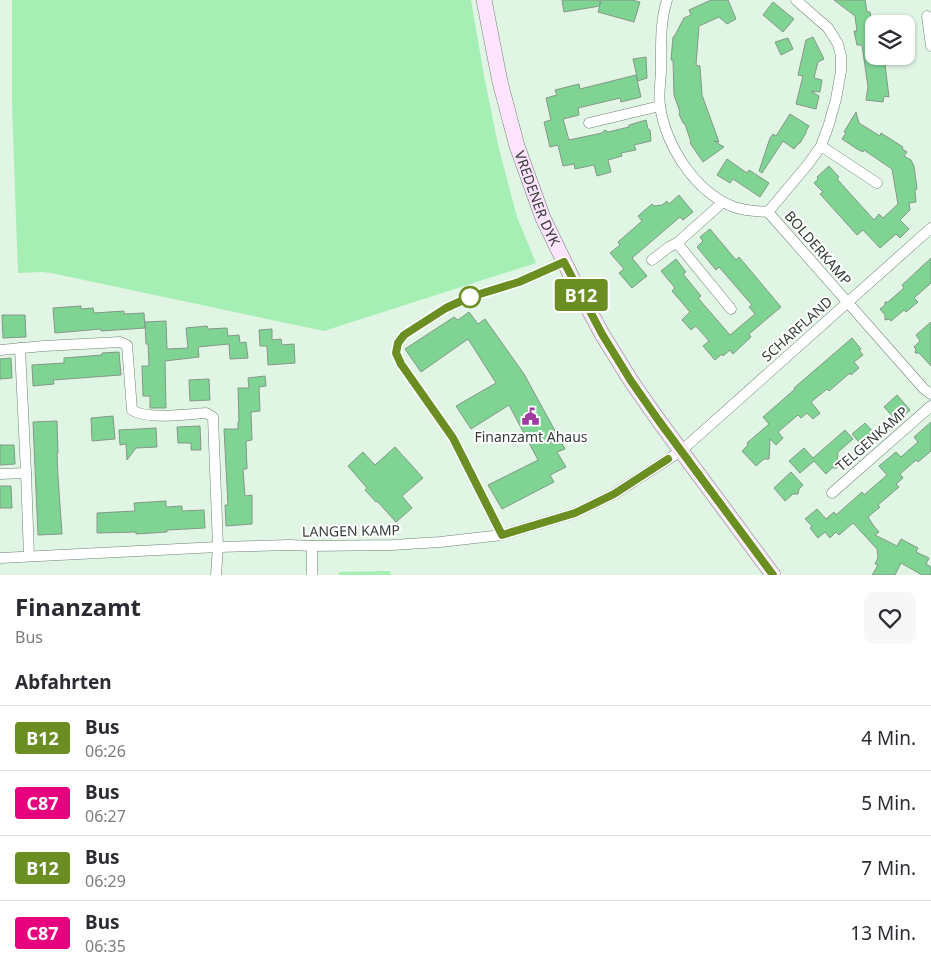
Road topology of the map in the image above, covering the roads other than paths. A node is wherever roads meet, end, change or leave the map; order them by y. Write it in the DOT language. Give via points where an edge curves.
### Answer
graph roads {
  1 [pos="484,0"];
  2 [pos="796,0"];
  3 [pos="664,1"];
  4 [pos="927,16"];
  5 [pos="931,46"];
  6 [pos="660,106"];
  7 [pos="589,123"];
  8 [pos="821,146"];
  9 [pos="877,183"];
  10 [pos="723,202"];
  11 [pos="768,212"];
  12 [pos="931,228"];
  13 [pos="678,243"];
  14 [pos="652,260"];
  15 [pos="848,303"];
  16 [pos="731,309"];
  17 [pos="20,348"];
  18 [pos="0,350"];
  19 [pos="931,394"];
  20 [pos="931,406"];
  21 [pos="681,450"];
  22 [pos="26,473"];
  23 [pos="0,474"];
  24 [pos="832,493"];
  25 [pos="312,546"];
  26 [pos="218,547"];
  27 [pos="29,556"];
  28 [pos="0,558"];
  29 [pos="216,575"];
  30 [pos="312,575"];
  31 [pos="773,575"];
  1 -- 21 [label="main road, VREDENER DYK" via="500,82 543,218 602,334"];
  2 -- 8 [label="street, BOLDERKAMP" via="828,28 841,56 836,99"];
  3 -- 6 [label="street, BOLDERKAMP"];
  4 -- 5 [label="street"];
  6 -- 7 [label="street"];
  6 -- 10 [label="street, BOLDERKAMP" via="676,154 696,180"];
  8 -- 9 [label="street"];
  8 -- 11 [label="street, BOLDERKAMP"];
  10 -- 11 [label="street, BOLDERKAMP" via="736,208"];
  10 -- 13 [label="street"];
  11 -- 15 [label="street, BOLDERKAMP"];
  12 -- 15 [label="street, SCHARFLAND"];
  13 -- 14 [label="street"];
  13 -- 16 [label="street"];
  15 -- 19 [label="street"];
  15 -- 21 [label="street, SCHARFLAND"];
  17 -- 18 [label="street"];
  17 -- 22 [label="street"];
  17 -- 26 [label="street" via="120,342 127,346 132,410 148,416 206,413 213,417"];
  20 -- 24 [label="street, TELGENKAMP"];
  21 -- 25 [label="street, LANGEN KAMP" via="614,494 575,513 502,535 392,545"];
  21 -- 31 [label="main road, VREDENER DYK"];
  22 -- 23 [label="street"];
  22 -- 27 [label="street"];
  25 -- 26 [label="street, LANGEN KAMP"];
  25 -- 30 [label="street"];
  26 -- 27 [label="street, LANGEN KAMP"];
  26 -- 29 [label="street"];
  27 -- 28 [label="street, LANGEN KAMP"];
}
